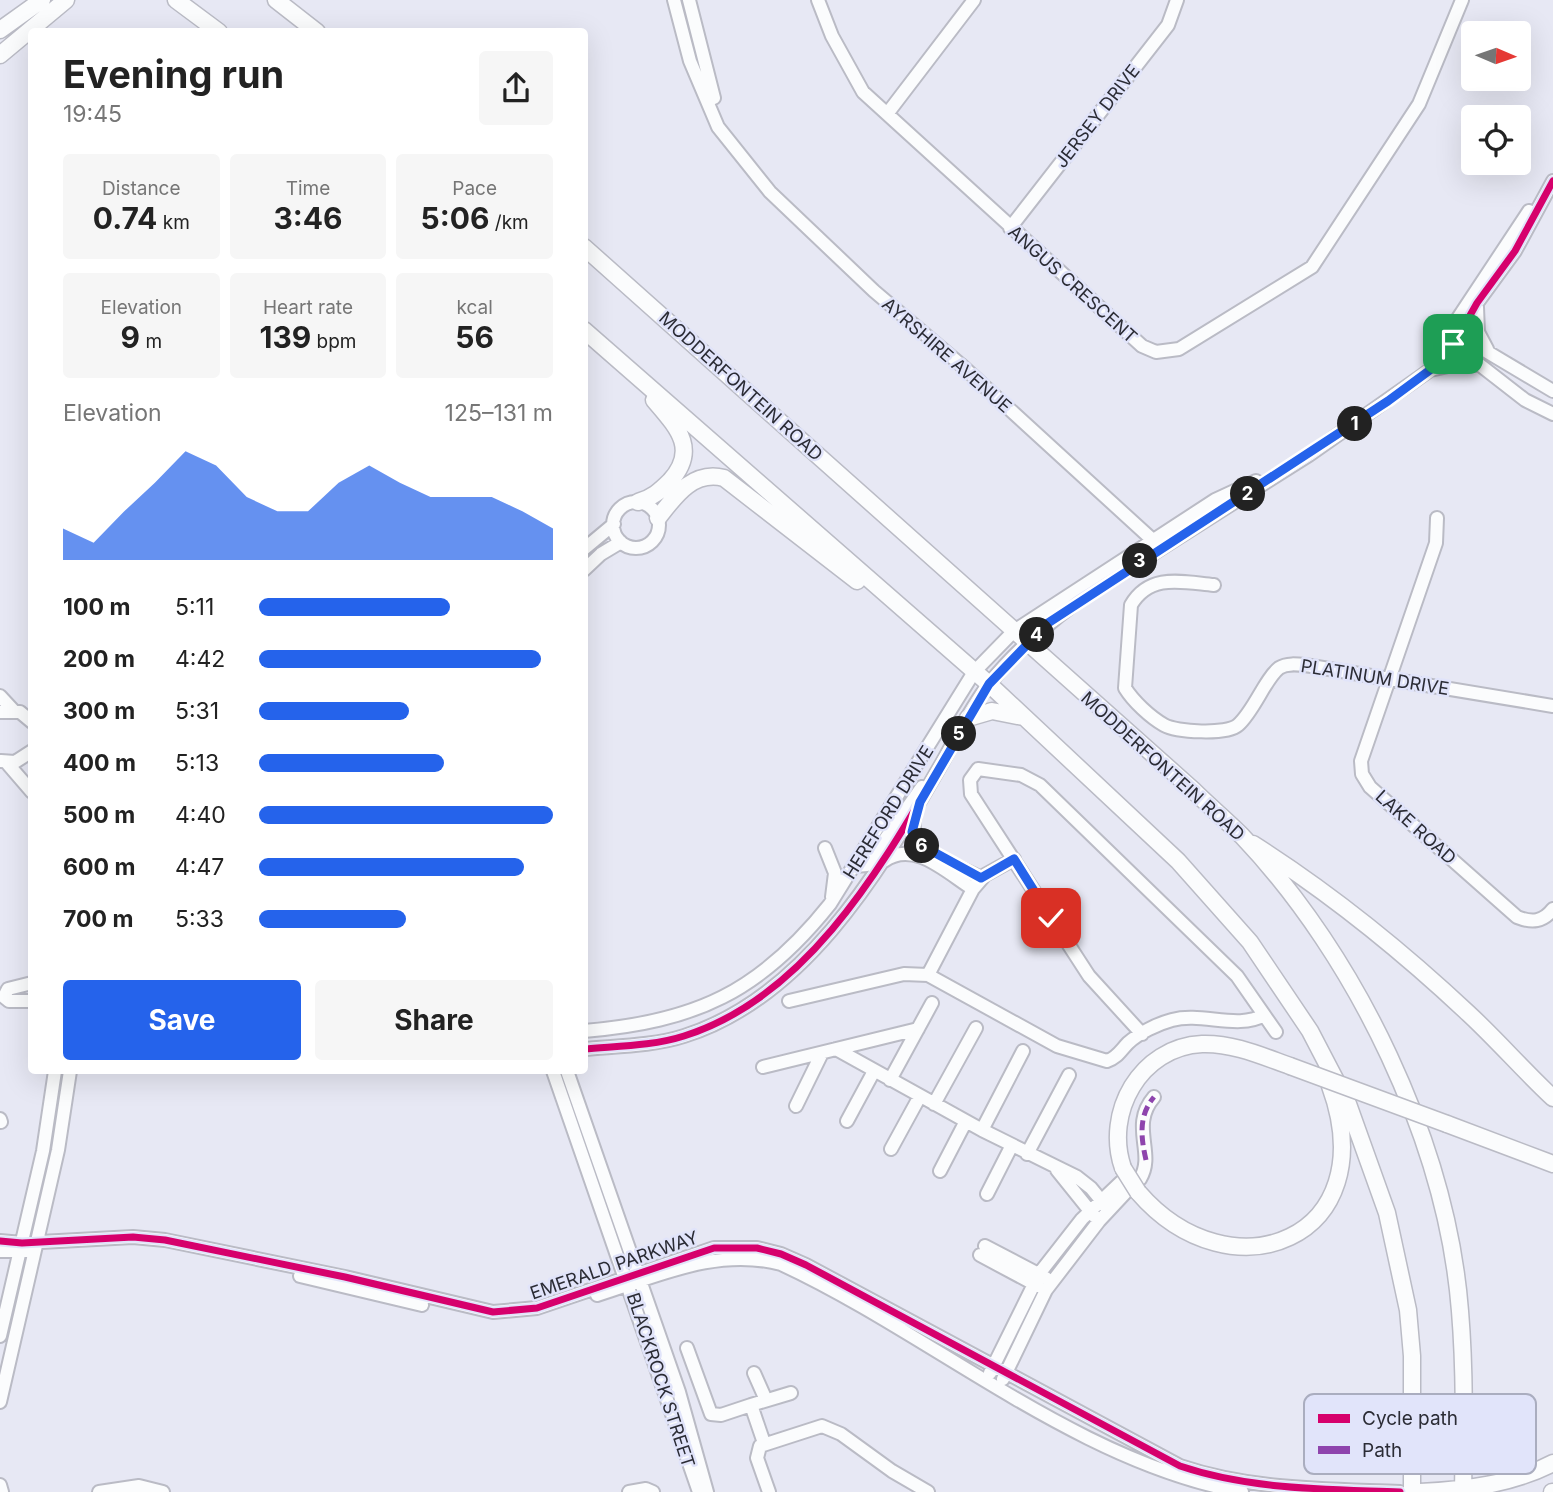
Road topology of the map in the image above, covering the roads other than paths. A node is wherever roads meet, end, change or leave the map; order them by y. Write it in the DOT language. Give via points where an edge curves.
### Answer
graph roads {
  1 [pos="42,0"];
  2 [pos="66,0"];
  3 [pos="176,0"];
  4 [pos="276,0"];
  5 [pos="287,0"];
  6 [pos="674,0"];
  7 [pos="689,0"];
  8 [pos="818,0"];
  9 [pos="974,0"];
  10 [pos="1177,0"];
  11 [pos="1462,0"];
  12 [pos="32,28"];
  13 [pos="214,28"];
  14 [pos="314,28"];
  15 [pos="315,28"];
  16 [pos="0,30"];
  17 [pos="28,32"];
  18 [pos="0,55"];
  19 [pos="887,114"];
  20 [pos="738,157"];
  21 [pos="1553,175"];
  22 [pos="1553,181"];
  23 [pos="1010,228"];
  24 [pos="588,251"];
  25 [pos="1477,303"];
  26 [pos="588,333"];
  27 [pos="1453,337"];
  28 [pos="1489,352"];
  29 [pos="615,356"];
  30 [pos="1480,365"];
  31 [pos="1430,370"];
  32 [pos="1553,391"];
  33 [pos="1553,414"];
  34 [pos="638,502"];
  35 [pos="658,518"];
  36 [pos="1437,518"];
  37 [pos="614,524"];
  38 [pos="621,542"];
  39 [pos="1158,544"];
  40 [pos="588,546"];
  41 [pos="588,566"];
  42 [pos="1214,585"];
  43 [pos="901,608"];
  44 [pos="1014,631"];
  45 [pos="1028,644"];
  46 [pos="974,672"];
  47 [pos="1389,678"];
  48 [pos="989,684"];
  49 [pos="0,696"];
  50 [pos="1553,706"];
  51 [pos="6,711"];
  52 [pos="28,717"];
  53 [pos="968,718"];
  54 [pos="1025,718"];
  55 [pos="28,755"];
  56 [pos="3,762"];
  57 [pos="936,775"];
  58 [pos="28,788"];
  59 [pos="920,802"];
  60 [pos="1242,837"];
  61 [pos="825,848"];
  62 [pos="1014,859"];
  63 [pos="881,864"];
  64 [pos="855,866"];
  65 [pos="977,884"];
  66 [pos="830,904"];
  67 [pos="1553,909"];
  68 [pos="928,975"];
  69 [pos="28,984"];
  70 [pos="28,1001"];
  71 [pos="789,1002"];
  72 [pos="932,1003"];
  73 [pos="1264,1014"];
  74 [pos="588,1026"];
  75 [pos="620,1028"];
  76 [pos="976,1028"];
  77 [pos="918,1029"];
  78 [pos="588,1031"];
  79 [pos="1310,1031"];
  80 [pos="1276,1032"];
  81 [pos="1142,1034"];
  82 [pos="641,1044"];
  83 [pos="588,1049"];
  84 [pos="836,1049"];
  85 [pos="1023,1051"];
  86 [pos="822,1053"];
  87 [pos="588,1058"];
  88 [pos="763,1067"];
  89 [pos="874,1071"];
  90 [pos="55,1074"];
  91 [pos="70,1074"];
  92 [pos="553,1074"];
  93 [pos="569,1074"];
  94 [pos="575,1074"];
  95 [pos="1069,1075"];
  96 [pos="890,1080"];
  97 [pos="573,1085"];
  98 [pos="920,1096"];
  99 [pos="1154,1097"];
  100 [pos="1553,1098"];
  101 [pos="934,1104"];
  102 [pos="796,1106"];
  103 [pos="847,1121"];
  104 [pos="966,1121"];
  105 [pos="982,1130"];
  106 [pos="1012,1145"];
  107 [pos="891,1149"];
  108 [pos="1027,1154"];
  109 [pos="1553,1164"];
  110 [pos="1056,1169"];
  111 [pos="940,1171"];
  112 [pos="1133,1177"];
  113 [pos="987,1194"];
  114 [pos="1105,1205"];
  115 [pos="1089,1211"];
  116 [pos="1099,1221"];
  117 [pos="0,1241"];
  118 [pos="20,1247"];
  119 [pos="36,1247"];
  120 [pos="982,1250"];
  121 [pos="0,1251"];
  122 [pos="634,1279"];
  123 [pos="1036,1279"];
  124 [pos="1049,1286"];
  125 [pos="0,1336"];
  126 [pos="687,1348"];
  127 [pos="993,1367"];
  128 [pos="754,1373"];
  129 [pos="1005,1374"];
  130 [pos="986,1381"];
  131 [pos="999,1388"];
  132 [pos="791,1393"];
  133 [pos="1412,1394"];
  134 [pos="1461,1394"];
  135 [pos="766,1400"];
  136 [pos="0,1402"];
  137 [pos="751,1405"];
  138 [pos="764,1443"];
  139 [pos="1553,1463"];
  140 [pos="1536,1470"];
  141 [pos="1412,1474"];
  142 [pos="1524,1474"];
  143 [pos="0,1485"];
  144 [pos="1463,1491"];
  145 [pos="2,1492"];
  146 [pos="99,1492"];
  147 [pos="163,1492"];
  148 [pos="629,1492"];
  149 [pos="653,1492"];
  150 [pos="699,1492"];
  151 [pos="707,1492"];
  152 [pos="769,1492"];
  153 [pos="928,1492"];
  154 [pos="1241,1492"];
  155 [pos="1400,1492"];
  156 [pos="1412,1492"];
  157 [pos="1420,1492"];
  1 -- 16 [label="main road"];
  2 -- 12 [label="main road"];
  3 -- 13 [label="main road"];
  4 -- 14 [label="main road"];
  5 -- 15 [label="main road"];
  6 -- 20 [label="street, AYRSHIRE AVENUE" via="699,82 718,127"];
  7 -- 20 [label="street, AYRSHIRE AVENUE" via="707,78"];
  8 -- 19 [label="street, ANGUS CRESCENT" via="855,81"];
  9 -- 19 [label="street"];
  10 -- 23 [label="street, JERSEY DRIVE" via="1168,25"];
  11 -- 23 [label="street, ANGUS CRESCENT" via="1419,104 1312,267 1179,349 1156,352 1142,346"];
  17 -- 18 [label="main road"];
  19 -- 23 [label="street, ANGUS CRESCENT"];
  20 -- 39 [label="street, AYRSHIRE AVENUE" via="874,291"];
  21 -- 27 [label="street, HEREFORD DRIVE"];
  22 -- 25 [label="street, HEREFORD DRIVE" via="1515,251"];
  24 -- 44 [label="main road, MODDERFONTEIN ROAD"];
  25 -- 27 [label="street, HEREFORD DRIVE"];
  25 -- 28 [label="street" via="1478,332"];
  26 -- 29 [label="main road"];
  27 -- 28 [label="street"];
  27 -- 30 [label="street"];
  27 -- 31 [label="street, HEREFORD DRIVE"];
  27 -- 39 [label="street, HEREFORD DRIVE" via="1406,380 1265,477 1215,500"];
  28 -- 32 [label="street"];
  29 -- 34 [label="main road" via="683,440 679,471 659,492"];
  29 -- 43 [label="main road"];
  30 -- 31 [label="street"];
  30 -- 33 [label="street" via="1525,400"];
  31 -- 39 [label="street, HEREFORD DRIVE" via="1309,455"];
  34 -- 35 [label="street" via="652,508"];
  34 -- 37 [label="street" via="623,506"];
  35 -- 38 [label="street" via="656,536 646,546"];
  35 -- 43 [label="main road" via="691,482 706,476 724,478 849,575"];
  36 -- 47 [label="street, LAKE ROAD" via="1436,543"];
  37 -- 38 [label="street"];
  37 -- 40 [label="street"];
  38 -- 41 [label="street"];
  39 -- 44 [label="street, HEREFORD DRIVE"];
  39 -- 45 [label="street, HEREFORD DRIVE" via="1048,623"];
  42 -- 47 [label="street, PLATINUM DRIVE" via="1159,581 1144,589 1131,605 1125,688 1164,725 1230,730 1260,699 1280,667 1289,665"];
  43 -- 46 [label="main road"];
  44 -- 45 [label="main road, MODDERFONTEIN ROAD"];
  44 -- 46 [label="street, HEREFORD DRIVE"];
  45 -- 48 [label="street, HEREFORD DRIVE"];
  45 -- 60 [label="main road, MODDERFONTEIN ROAD"];
  46 -- 48 [label="main road"];
  46 -- 64 [label="street, HEREFORD DRIVE"];
  47 -- 50 [label="street, PLATINUM DRIVE"];
  47 -- 67 [label="street, LAKE ROAD" via="1361,761 1365,780 1517,917 1534,921"];
  48 -- 53 [label="street, HEREFORD DRIVE"];
  48 -- 54 [label="main road"];
  49 -- 51 [label="street"];
  51 -- 52 [label="street"];
  53 -- 54 [label="main road" via="992,711"];
  53 -- 57 [label="street, HEREFORD DRIVE"];
  54 -- 79 [label="main road" via="1216,901 1250,942"];
  55 -- 56 [label="street"];
  56 -- 58 [label="street"];
  57 -- 59 [label="street, HEREFORD DRIVE"];
  57 -- 64 [label="street" via="914,796 867,865"];
  59 -- 63 [label="street, HEREFORD DRIVE"];
  59 -- 65 [label="street" via="912,832 919,844"];
  60 -- 100 [label="main road" via="1299,874 1422,971"];
  60 -- 134 [label="main road, MODDERFONTEIN ROAD" via="1317,930 1370,1016 1398,1076 1443,1206 1460,1311"];
  61 -- 66 [label="street" via="835,873"];
  62 -- 65 [label="street"];
  62 -- 73 [label="street" via="971,794 970,779 978,769 1021,775 1040,785 1237,976"];
  62 -- 81 [label="street" via="1096,987"];
  63 -- 65 [label="street" via="899,853 911,853"];
  63 -- 82 [label="street, HEREFORD DRIVE" via="833,930 785,977 706,1028"];
  64 -- 66 [label="street, HEREFORD DRIVE"];
  65 -- 68 [label="street"];
  66 -- 75 [label="street, HEREFORD DRIVE" via="782,957 733,992 678,1017"];
  68 -- 71 [label="street" via="904,974"];
  68 -- 81 [label="street" via="1069,1051 1111,1060"];
  69 -- 70 [label="street" via="8,989 4,997"];
  72 -- 77 [label="street"];
  73 -- 80 [label="street"];
  73 -- 81 [label="street" via="1249,1022 1192,1017 1162,1023"];
  74 -- 75 [label="street"];
  75 -- 78 [label="street, HEREFORD DRIVE"];
  76 -- 101 [label="street"];
  77 -- 84 [label="street"];
  77 -- 96 [label="street"];
  79 -- 112 [label="main road" via="1343,1130 1340,1177 1333,1198 1313,1222 1273,1243 1222,1244 1175,1226"];
  79 -- 133 [label="main road" via="1348,1104 1371,1162 1398,1261 1412,1356"];
  82 -- 83 [label="street, HEREFORD DRIVE"];
  82 -- 87 [label="street"];
  84 -- 86 [label="street"];
  84 -- 89 [label="street"];
  85 -- 105 [label="street"];
  86 -- 88 [label="street"];
  86 -- 102 [label="street"];
  89 -- 96 [label="street"];
  89 -- 103 [label="street"];
  90 -- 118 [label="street" via="43,1151"];
  91 -- 119 [label="street"];
  92 -- 122 [label="street, BLACKROCK STREET"];
  93 -- 97 [label="street, BLACKROCK STREET"];
  94 -- 97 [label="street"];
  95 -- 108 [label="street"];
  96 -- 98 [label="street"];
  97 -- 122 [label="street, BLACKROCK STREET"];
  98 -- 101 [label="street"];
  98 -- 107 [label="street"];
  99 -- 112 [label="street" via="1142,1121"];
  101 -- 104 [label="street"];
  104 -- 105 [label="street"];
  104 -- 111 [label="street"];
  105 -- 106 [label="street"];
  106 -- 108 [label="street"];
  106 -- 113 [label="street"];
  108 -- 110 [label="street"];
  109 -- 112 [label="main road, bridge" via="1290,1066 1211,1044 1186,1046 1158,1059 1132,1085 1122,1103 1116,1142"];
  110 -- 114 [label="street" via="1085,1182"];
  110 -- 115 [label="street"];
  112 -- 114 [label="street"];
  114 -- 115 [label="street"];
  114 -- 116 [label="street"];
  115 -- 116 [label="street"];
  115 -- 123 [label="street"];
  116 -- 124 [label="street"];
  117 -- 118 [label="street, EMERALD PARKWAY"];
  118 -- 119 [label="street, EMERALD PARKWAY"];
  118 -- 121 [label="street, EMERALD PARKWAY"];
  118 -- 125 [label="street"];
  119 -- 122 [label="street, EMERALD PARKWAY" via="79,1238 165,1240 493,1312 528,1311"];
  119 -- 136 [label="street"];
  120 -- 123 [label="street"];
  122 -- 127 [label="street, EMERALD PARKWAY" via="714,1248 736,1246 781,1254"];
  122 -- 130 [label="street, EMERALD PARKWAY" via="720,1258 751,1257 781,1264"];
  122 -- 150 [label="street, BLACKROCK STREET"];
  122 -- 151 [label="street, BLACKROCK STREET" via="679,1392"];
  123 -- 124 [label="street"];
  123 -- 127 [label="street"];
  124 -- 129 [label="street"];
  126 -- 137 [label="street" via="711,1414"];
  127 -- 129 [label="street, EMERALD PARKWAY"];
  127 -- 130 [label="street"];
  128 -- 135 [label="street"];
  129 -- 131 [label="street"];
  129 -- 155 [label="street, EMERALD PARKWAY" via="1153,1453 1203,1473 1256,1484"];
  130 -- 131 [label="street, EMERALD PARKWAY"];
  131 -- 154 [label="street, EMERALD PARKWAY" via="1138,1461 1186,1480"];
  132 -- 135 [label="street"];
  135 -- 137 [label="street"];
  137 -- 138 [label="street"];
  138 -- 152 [label="street" via="757,1458"];
  138 -- 153 [label="street" via="814,1427 830,1428"];
  139 -- 140 [label="main road"];
  141 -- 156 [label="main road"];
  142 -- 144 [label="main road"];
  143 -- 145 [label="street"];
  144 -- 157 [label="main road"];
  146 -- 147 [label="street" via="139,1486"];
  148 -- 149 [label="street"];
}
